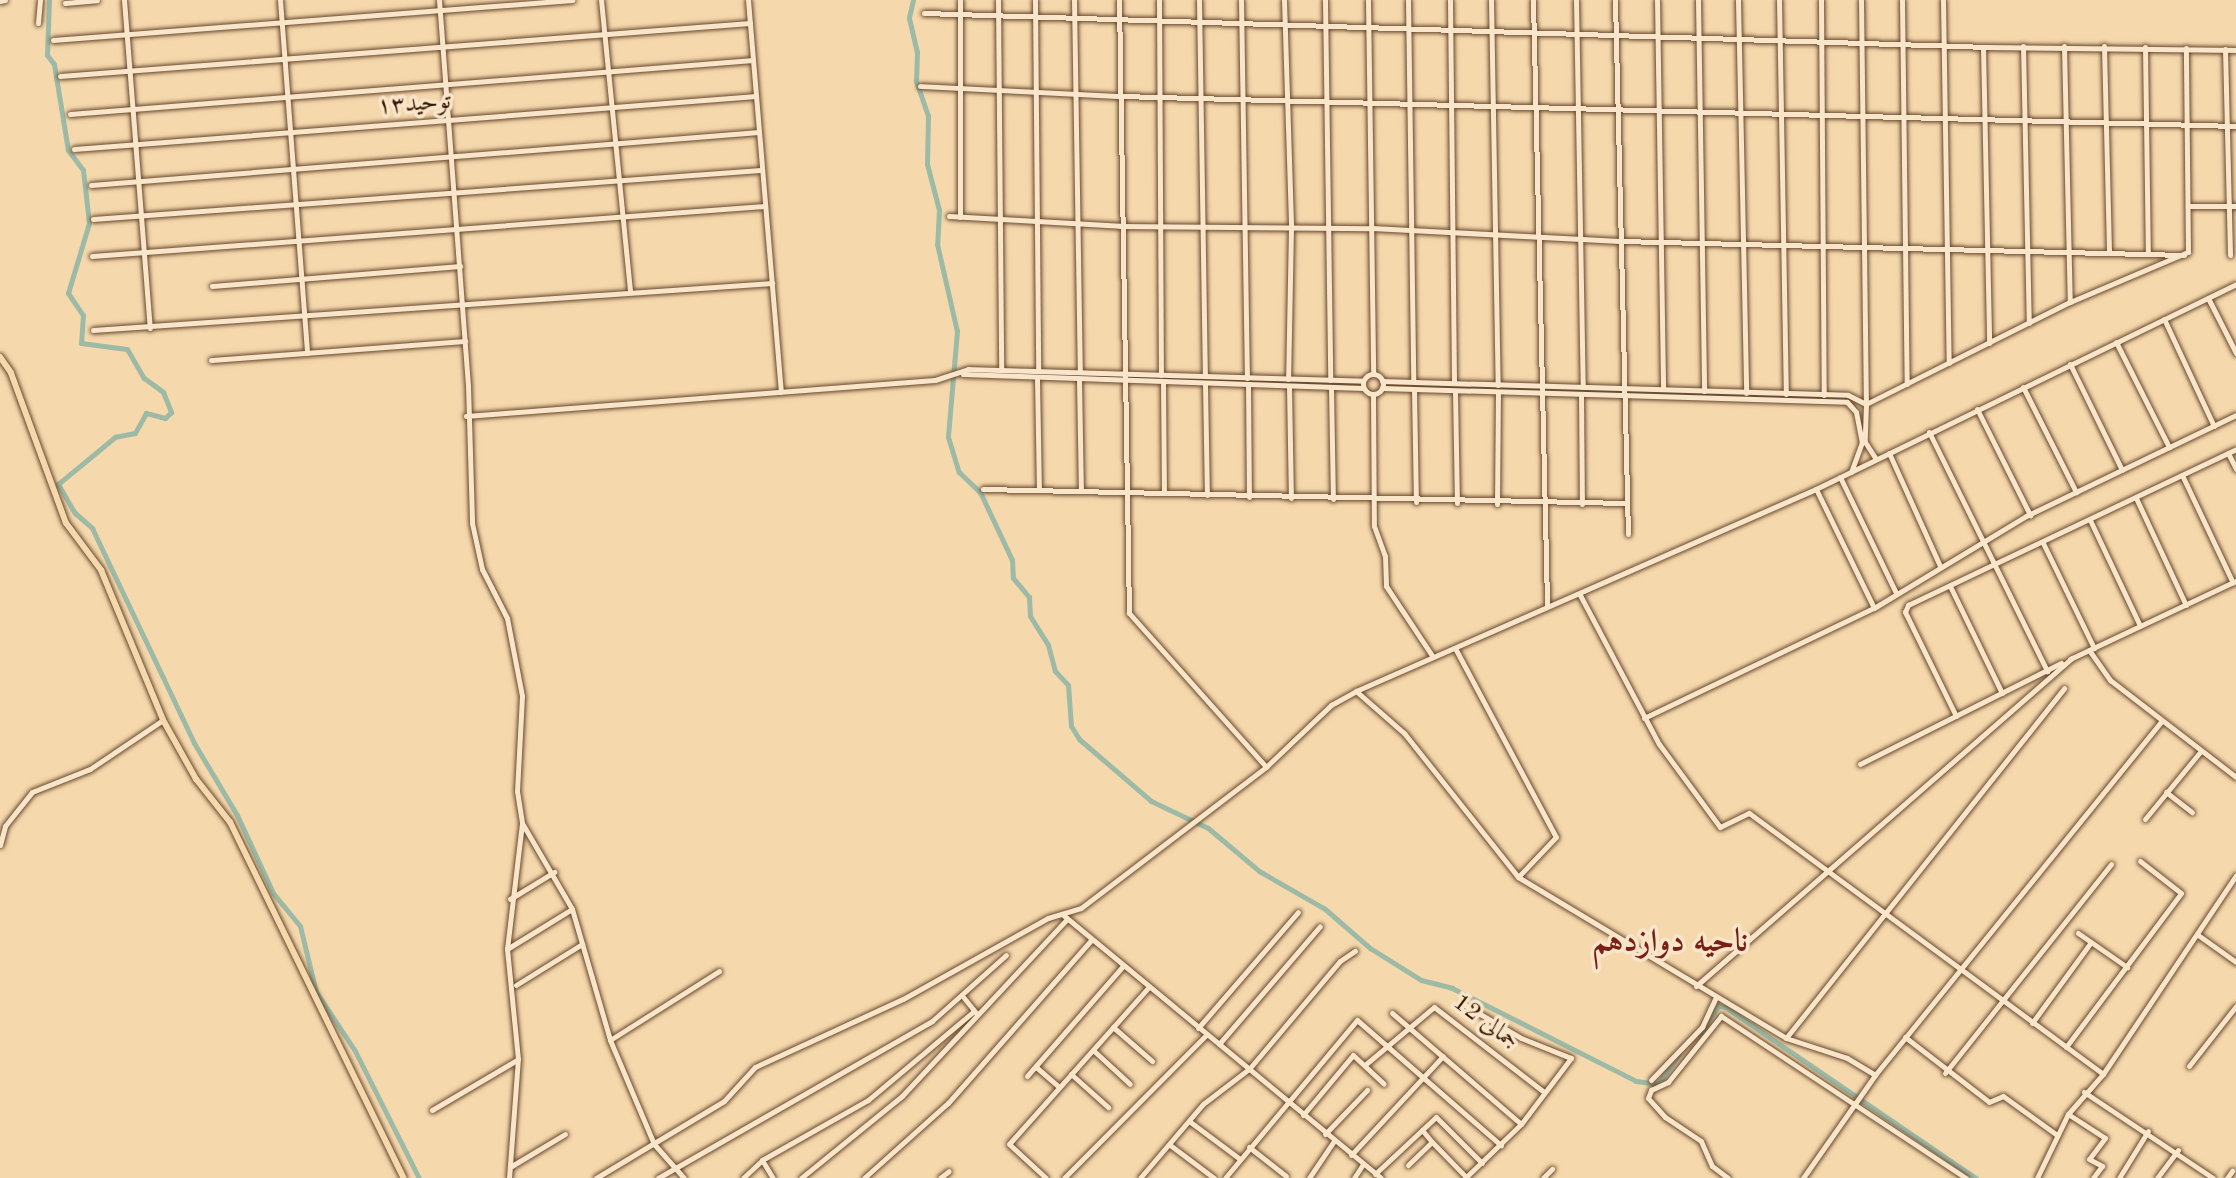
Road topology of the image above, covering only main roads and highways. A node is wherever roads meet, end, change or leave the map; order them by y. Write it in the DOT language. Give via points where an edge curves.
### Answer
graph roads {
  1 [pos="0,357"];
  2 [pos="404,1178"];
  1 -- 2 [label="main road" via="11,373 66,523 101,570 163,720 196,779 230,822"];
}
